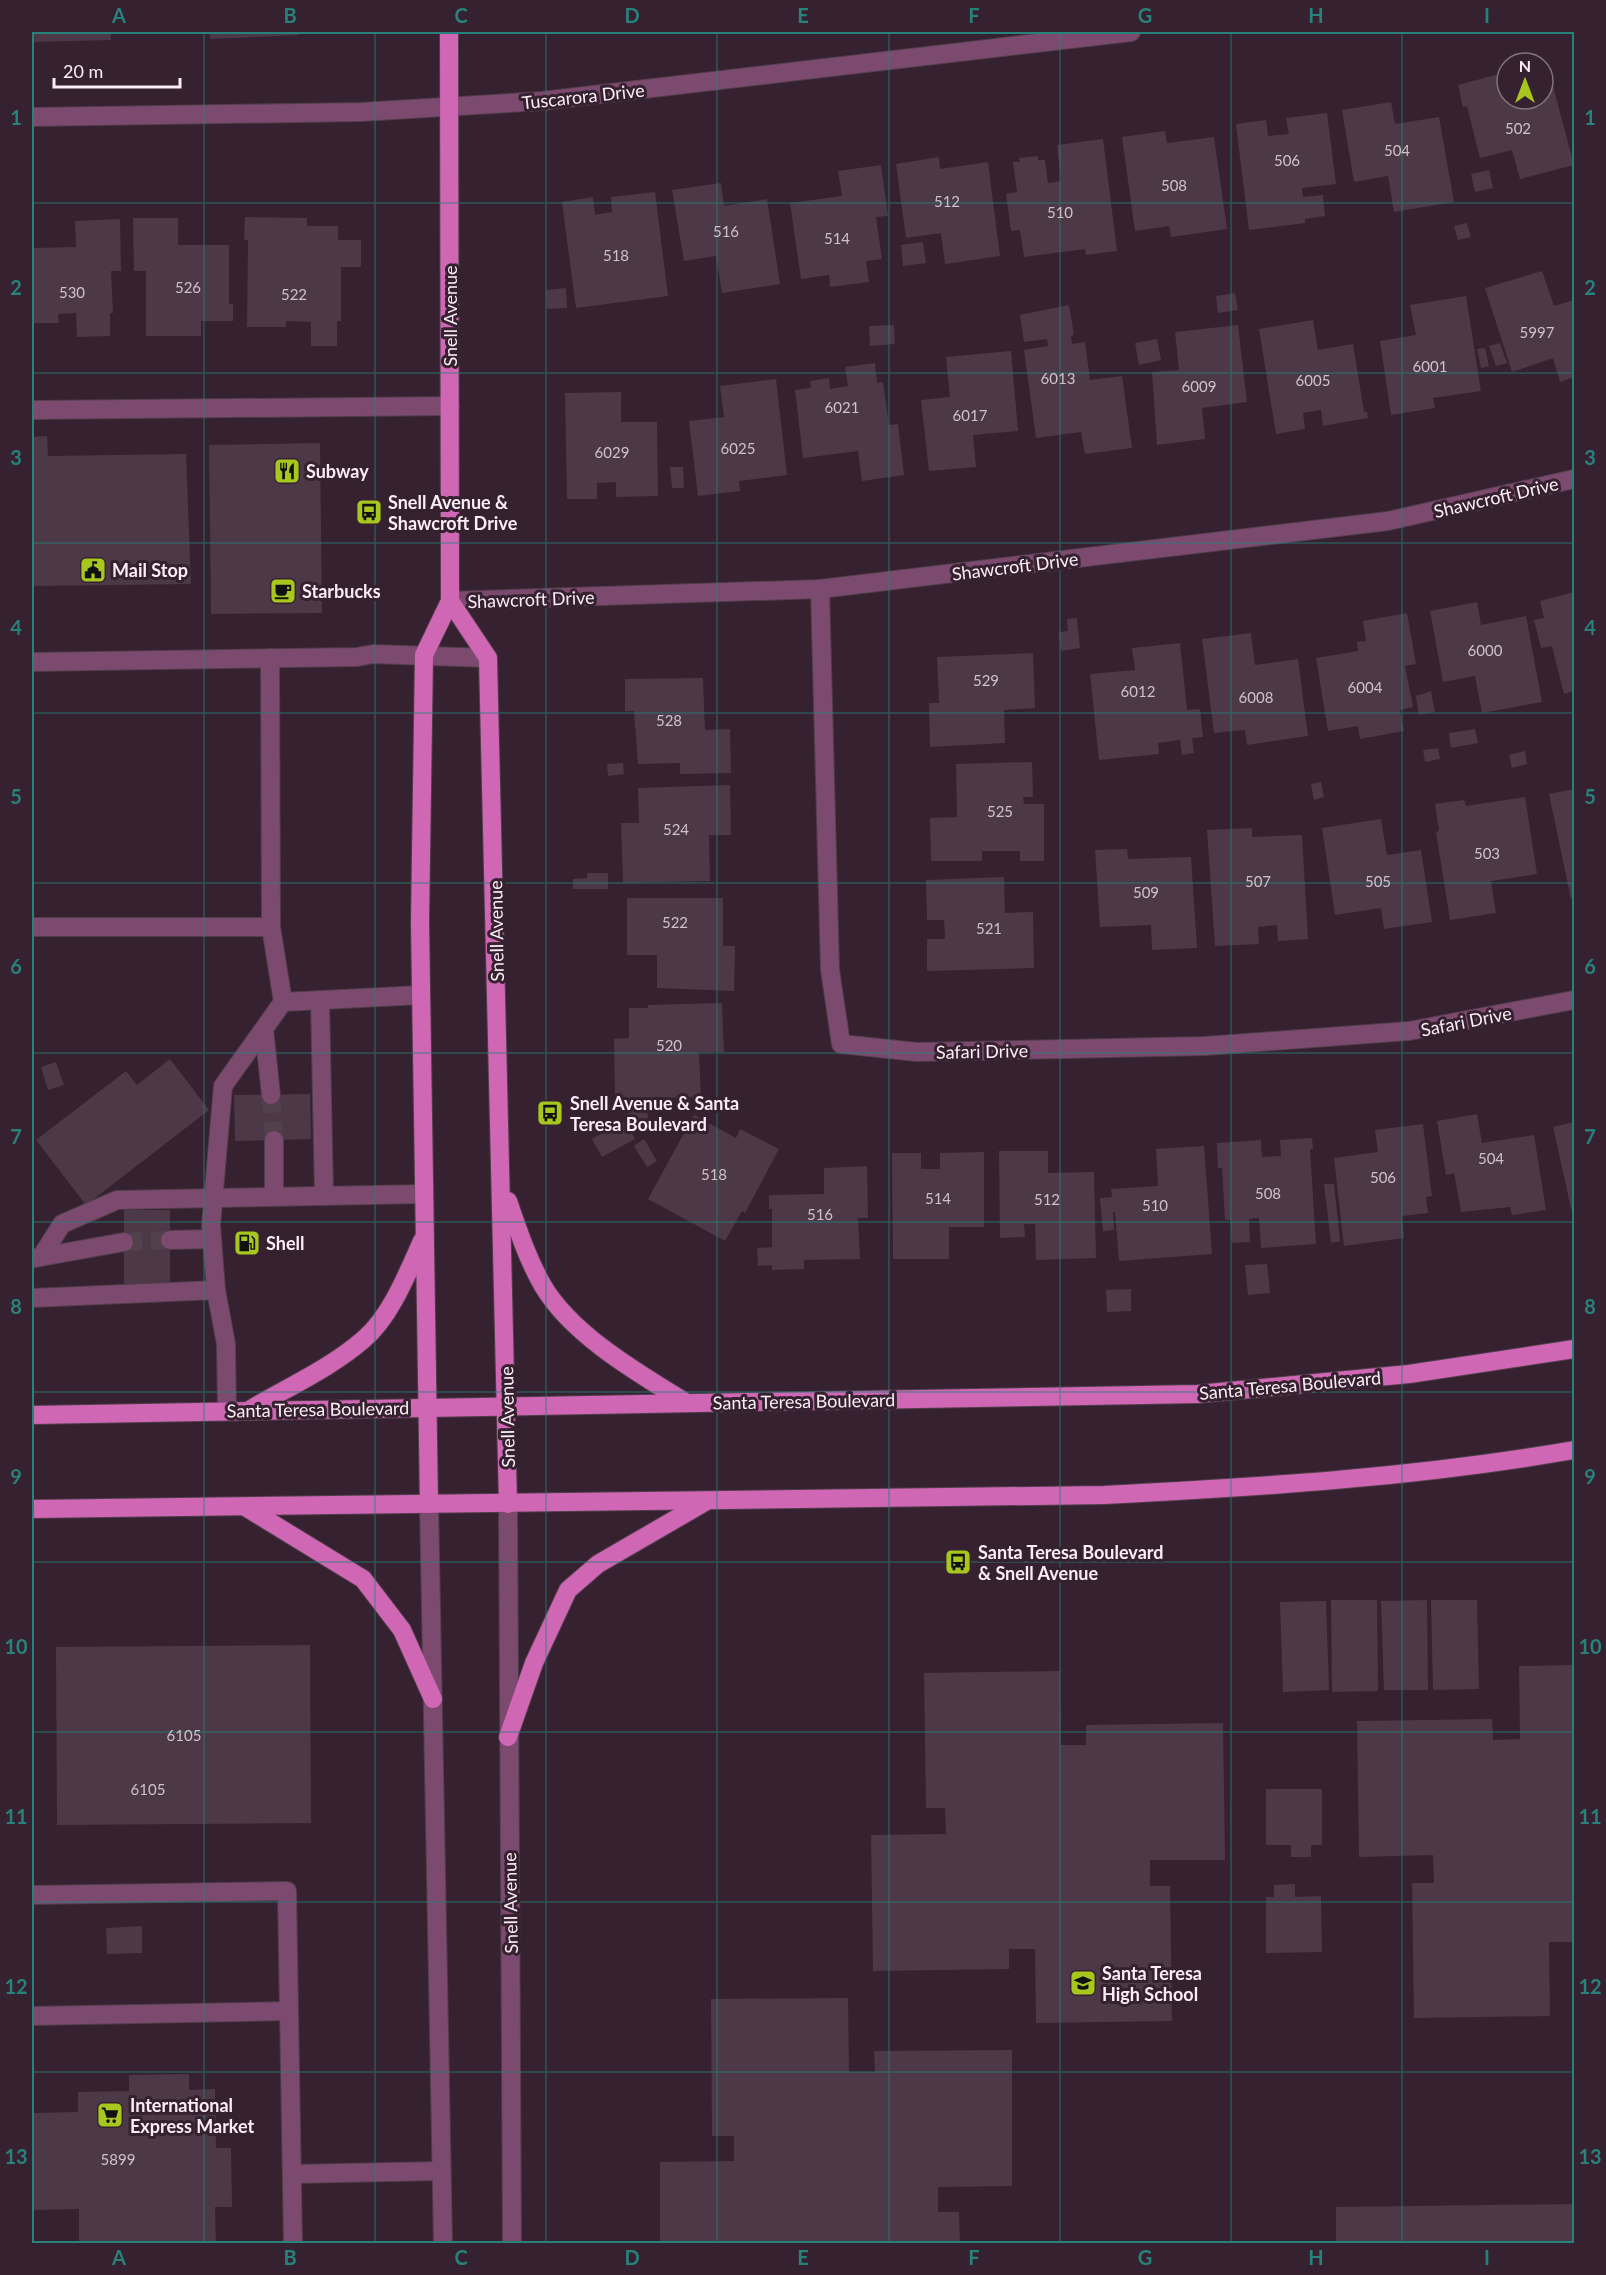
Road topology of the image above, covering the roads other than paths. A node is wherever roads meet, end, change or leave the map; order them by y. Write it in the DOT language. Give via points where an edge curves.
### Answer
graph roads {
  1 [pos="449,32"];
  2 [pos="1131,32"];
  3 [pos="1095,34"];
  4 [pos="450,106"];
  5 [pos="32,117"];
  6 [pos="450,406"];
  7 [pos="32,410"];
  8 [pos="1575,479"];
  9 [pos="820,590"];
  10 [pos="450,601"];
  11 [pos="424,655"];
  12 [pos="270,658"];
  13 [pos="488,658"];
  14 [pos="32,662"];
  15 [pos="32,927"];
  16 [pos="272,927"];
  17 [pos="422,995"];
  18 [pos="320,1000"];
  19 [pos="1575,1000"];
  20 [pos="283,1002"];
  21 [pos="264,1029"];
  22 [pos="272,1095"];
  23 [pos="274,1140"];
  24 [pos="502,1185"];
  25 [pos="324,1194"];
  26 [pos="424,1194"];
  27 [pos="274,1195"];
  28 [pos="214,1196"];
  29 [pos="424,1236"];
  30 [pos="212,1239"];
  31 [pos="170,1240"];
  32 [pos="124,1242"];
  33 [pos="36,1258"];
  34 [pos="216,1290"];
  35 [pos="32,1298"];
  36 [pos="1575,1349"];
  37 [pos="685,1402"];
  38 [pos="426,1406"];
  39 [pos="507,1406"];
  40 [pos="248,1410"];
  41 [pos="227,1411"];
  42 [pos="32,1415"];
  43 [pos="1575,1450"];
  44 [pos="706,1501"];
  45 [pos="429,1504"];
  46 [pos="508,1504"];
  47 [pos="246,1507"];
  48 [pos="32,1509"];
  49 [pos="433,1699"];
  50 [pos="508,1737"];
  51 [pos="32,1895"];
  52 [pos="289,2011"];
  53 [pos="32,2016"];
  54 [pos="440,2171"];
  55 [pos="292,2174"];
  56 [pos="293,2244"];
  57 [pos="443,2244"];
  58 [pos="512,2244"];
  1 -- 4 [label="main road, Snell Avenue"];
  2 -- 3 [label="street, Tuscarora Drive"];
  3 -- 4 [label="street, Tuscarora Drive" via="542,101"];
  4 -- 5 [label="street, Tuscarora Drive" via="361,112"];
  4 -- 6 [label="main road, Snell Avenue"];
  6 -- 7 [label="street"];
  6 -- 10 [label="main road, Snell Avenue"];
  8 -- 9 [label="street, Shawcroft Drive" via="1388,521"];
  9 -- 10 [label="street, Shawcroft Drive"];
  9 -- 19 [label="street, Safari Drive" via="830,969 841,1044 917,1052 1205,1046 1409,1031"];
  10 -- 11 [label="main road, Snell Avenue"];
  10 -- 13 [label="main road"];
  11 -- 12 [label="street"];
  11 -- 13 [label="street"];
  11 -- 17 [label="main road, Snell Avenue"];
  12 -- 14 [label="street"];
  12 -- 16 [label="street"];
  13 -- 24 [label="main road, Snell Avenue"];
  15 -- 16 [label="street"];
  16 -- 20 [label="street"];
  17 -- 18 [label="street"];
  17 -- 26 [label="main road, Snell Avenue"];
  18 -- 20 [label="street"];
  18 -- 25 [label="street"];
  20 -- 21 [label="street"];
  21 -- 22 [label="street"];
  21 -- 28 [label="street" via="223,1086"];
  23 -- 27 [label="street"];
  24 -- 37 [label="main road" via="531,1261 544,1288 558,1305 573,1322 631,1368"];
  24 -- 39 [label="main road, Snell Avenue"];
  25 -- 26 [label="street"];
  25 -- 27 [label="street"];
  26 -- 29 [label="main road, Snell Avenue"];
  27 -- 28 [label="street"];
  28 -- 30 [label="street"];
  28 -- 33 [label="street" via="117,1200 62,1224"];
  29 -- 38 [label="main road, Snell Avenue"];
  29 -- 40 [label="main road" via="396,1297 366,1338 327,1366"];
  30 -- 31 [label="street"];
  30 -- 34 [label="street"];
  32 -- 33 [label="street"];
  34 -- 35 [label="street"];
  34 -- 41 [label="street" via="226,1344"];
  36 -- 37 [label="main road, Santa Teresa Boulevard" via="1409,1374 1198,1395"];
  37 -- 39 [label="main road, Santa Teresa Boulevard"];
  38 -- 39 [label="main road, Santa Teresa Boulevard"];
  38 -- 40 [label="main road, Santa Teresa Boulevard"];
  38 -- 45 [label="main road, Snell Avenue"];
  39 -- 46 [label="main road, Snell Avenue"];
  40 -- 41 [label="main road, Santa Teresa Boulevard"];
  41 -- 42 [label="main road, Santa Teresa Boulevard"];
  43 -- 44 [label="main road" via="1486,1466 1277,1486 1104,1495"];
  44 -- 46 [label="main road"];
  44 -- 50 [label="main road" via="598,1564 568,1590 534,1663"];
  45 -- 46 [label="main road"];
  45 -- 47 [label="main road"];
  45 -- 49 [label="street, Snell Avenue"];
  46 -- 50 [label="street, Snell Avenue"];
  47 -- 48 [label="main road"];
  47 -- 49 [label="main road" via="363,1579 402,1630"];
  49 -- 54 [label="street, Snell Avenue"];
  50 -- 58 [label="street, Snell Avenue"];
  51 -- 52 [label="street" via="287,1891"];
  52 -- 53 [label="street"];
  52 -- 55 [label="street"];
  54 -- 55 [label="street"];
  54 -- 57 [label="street, Snell Avenue"];
  55 -- 56 [label="street"];
}
